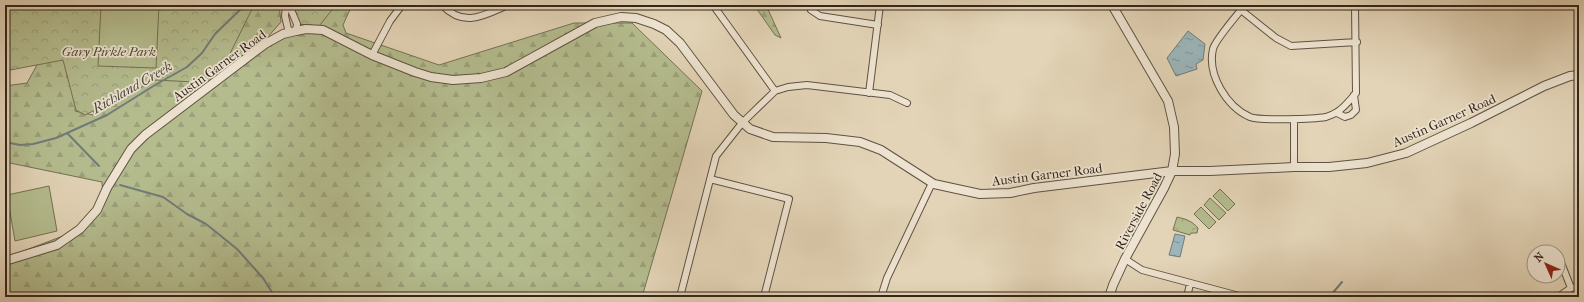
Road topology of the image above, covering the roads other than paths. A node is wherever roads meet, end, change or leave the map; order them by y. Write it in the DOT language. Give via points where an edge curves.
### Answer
graph roads {
  1 [pos="286,5"];
  2 [pos="289,5"];
  3 [pos="402,5"];
  4 [pos="442,5"];
  5 [pos="508,5"];
  6 [pos="713,5"];
  7 [pos="880,5"];
  8 [pos="1112,5"];
  9 [pos="1355,5"];
  10 [pos="1243,8"];
  11 [pos="810,10"];
  12 [pos="878,25"];
  13 [pos="293,32"];
  14 [pos="1356,42"];
  15 [pos="372,55"];
  16 [pos="1579,75"];
  17 [pos="775,91"];
  18 [pos="869,93"];
  19 [pos="1354,95"];
  20 [pos="907,103"];
  21 [pos="1336,113"];
  22 [pos="1294,119"];
  23 [pos="742,123"];
  24 [pos="1294,167"];
  25 [pos="1172,171"];
  26 [pos="710,179"];
  27 [pos="932,183"];
  28 [pos="1125,259"];
  29 [pos="5,261"];
  30 [pos="1566,275"];
  31 [pos="1190,284"];
  32 [pos="1579,287"];
  33 [pos="1571,288"];
  34 [pos="680,297"];
  35 [pos="764,297"];
  36 [pos="881,297"];
  37 [pos="1109,297"];
  38 [pos="1187,297"];
  39 [pos="1243,297"];
  40 [pos="1558,297"];
  1 -- 13 [label="street" via="285,16"];
  2 -- 13 [label="street" via="297,24"];
  3 -- 15 [label="street" via="390,20"];
  4 -- 5 [label="street" via="452,14 465,18 481,17"];
  6 -- 17 [label="street"];
  7 -- 12 [label="street"];
  8 -- 25 [label="street, Riverside Road" via="1168,100 1174,127 1175,154"];
  9 -- 14 [label="street"];
  10 -- 14 [label="street" via="1276,38 1291,46"];
  10 -- 22 [label="street" via="1213,49 1214,70 1223,95 1234,107 1251,117"];
  11 -- 12 [label="street" via="820,16"];
  12 -- 18 [label="street"];
  13 -- 15 [label="street, Austin Garner Road" via="306,29 323,30"];
  13 -- 29 [label="street, Austin Garner Road" via="265,44 140,140 131,149 107,188 97,210 80,229 57,245"];
  14 -- 19 [label="street"];
  15 -- 23 [label="street, Austin Garner Road" via="430,77 453,80 480,78 506,72 594,24 621,17 636,18 666,30 680,43 734,116"];
  16 -- 24 [label="street, Austin Garner Road" via="1544,86 1406,153 1329,167"];
  17 -- 18 [label="street" via="807,85"];
  17 -- 23 [label="street"];
  18 -- 20 [label="street" via="890,95"];
  19 -- 21 [label="street"];
  19 -- 21 [label="street" via="1356,110 1351,115 1345,117"];
  21 -- 22 [label="street" via="1327,117"];
  22 -- 24 [label="street"];
  23 -- 26 [label="street" via="716,156"];
  23 -- 27 [label="street, Austin Garner Road" via="750,129 773,137 826,138 860,142 882,150"];
  24 -- 25 [label="street, Austin Garner Road"];
  25 -- 27 [label="street, Austin Garner Road" via="1010,193 980,194"];
  25 -- 28 [label="street, Riverside Road" via="1154,209"];
  26 -- 34 [label="street"];
  26 -- 35 [label="street" via="789,199"];
  27 -- 36 [label="street" via="887,278"];
  28 -- 31 [label="street" via="1142,270"];
  28 -- 37 [label="street, Riverside Road"];
  30 -- 33 [label="street"];
  31 -- 38 [label="street"];
  31 -- 39 [label="street"];
  32 -- 33 [label="street"];
  33 -- 40 [label="street"];
}
